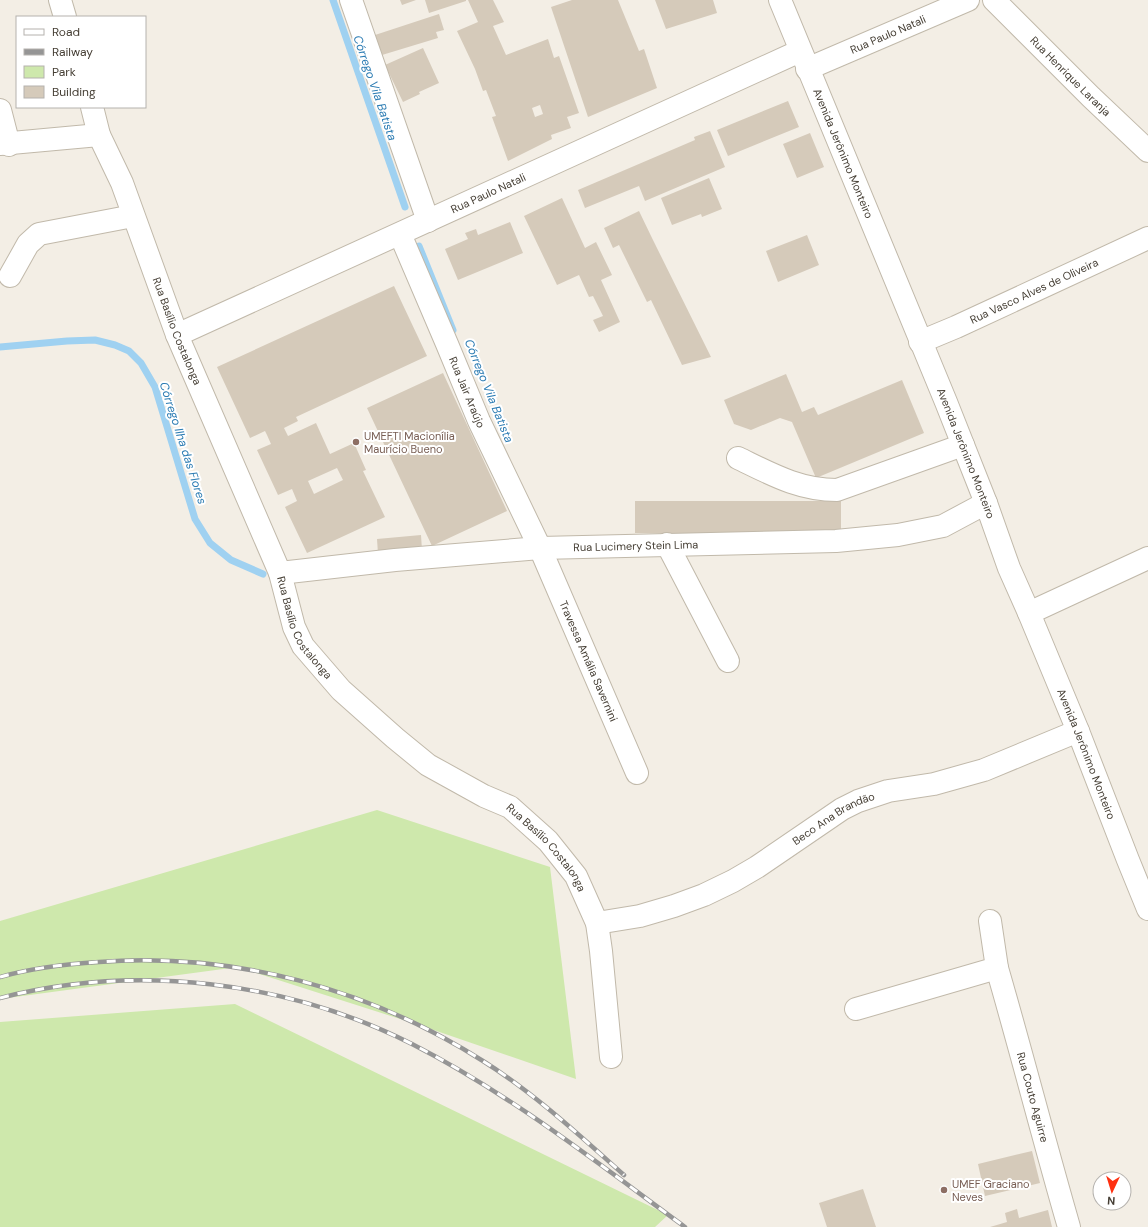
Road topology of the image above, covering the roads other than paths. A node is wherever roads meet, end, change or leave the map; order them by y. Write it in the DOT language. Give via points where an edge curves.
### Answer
graph roads {
  1 [pos="60,0"];
  2 [pos="351,0"];
  3 [pos="780,0"];
  4 [pos="968,0"];
  5 [pos="994,0"];
  6 [pos="65,16"];
  7 [pos="804,60"];
  8 [pos="92,108"];
  9 [pos="0,110"];
  10 [pos="99,135"];
  11 [pos="4,144"];
  12 [pos="1148,151"];
  13 [pos="133,216"];
  14 [pos="428,221"];
  15 [pos="400,234"];
  16 [pos="1148,238"];
  17 [pos="10,276"];
  18 [pos="177,335"];
  19 [pos="920,342"];
  20 [pos="963,445"];
  21 [pos="738,458"];
  22 [pos="986,503"];
  23 [pos="667,544"];
  24 [pos="540,548"];
  25 [pos="1148,558"];
  26 [pos="280,573"];
  27 [pos="1029,613"];
  28 [pos="728,661"];
  29 [pos="1078,732"];
  30 [pos="637,773"];
  31 [pos="1148,909"];
  32 [pos="990,921"];
  33 [pos="597,923"];
  34 [pos="997,968"];
  35 [pos="856,1009"];
  36 [pos="611,1057"];
  37 [pos="1069,1227"];
  1 -- 6 [label="street"];
  2 -- 14 [label="street"];
  3 -- 7 [label="street, Avenida Jerônimo Monteiro"];
  4 -- 7 [label="street, Rua Paulo Natali"];
  5 -- 12 [label="street, Rua Henrique Laranja"];
  7 -- 14 [label="street, Rua Paulo Natali"];
  7 -- 19 [label="street, Avenida Jerônimo Monteiro"];
  8 -- 10 [label="street, Rua Basílio Costalonga"];
  9 -- 11 [label="street"];
  10 -- 11 [label="street"];
  10 -- 13 [label="street, Rua Basílio Costalonga" via="122,183"];
  13 -- 17 [label="street" via="39,234 28,244"];
  13 -- 18 [label="street, Rua Basílio Costalonga"];
  14 -- 15 [label="street, Rua Paulo Natali"];
  15 -- 18 [label="street, Rua Paulo Natali"];
  15 -- 24 [label="street, Rua Jair Araújo" via="479,421"];
  16 -- 19 [label="street, Rua Vasco Alves de Oliveira"];
  18 -- 26 [label="street, Rua Basílio Costalonga"];
  19 -- 20 [label="street, Avenida Jerônimo Monteiro"];
  20 -- 21 [label="street" via="837,490 823,490 791,483"];
  20 -- 22 [label="street, Avenida Jerônimo Monteiro"];
  22 -- 23 [label="street, Rua Lucimery Stein Lima" via="943,526 898,535 836,541"];
  22 -- 27 [label="street, Avenida Jerônimo Monteiro" via="1009,568"];
  23 -- 24 [label="street, Rua Lucimery Stein Lima"];
  23 -- 28 [label="street"];
  24 -- 26 [label="street, Rua Lucimery Stein Lima"];
  24 -- 30 [label="street, Travessa Amália Savernini"];
  25 -- 27 [label="street"];
  26 -- 33 [label="street, Rua Basílio Costalonga" via="294,627 303,646 341,690 428,765 484,796 510,807 530,824 548,841 576,876"];
  27 -- 29 [label="street, Avenida Jerônimo Monteiro"];
  29 -- 31 [label="street, Avenida Jerônimo Monteiro"];
  29 -- 33 [label="street, Beco Ana Brandão" via="984,770 934,784 873,795 842,809 726,885 674,906 640,916"];
  32 -- 34 [label="street, Rua Couto Aguirre"];
  33 -- 36 [label="street, Rua Basílio Costalonga"];
  34 -- 35 [label="street"];
  34 -- 37 [label="street, Rua Couto Aguirre"];
}
